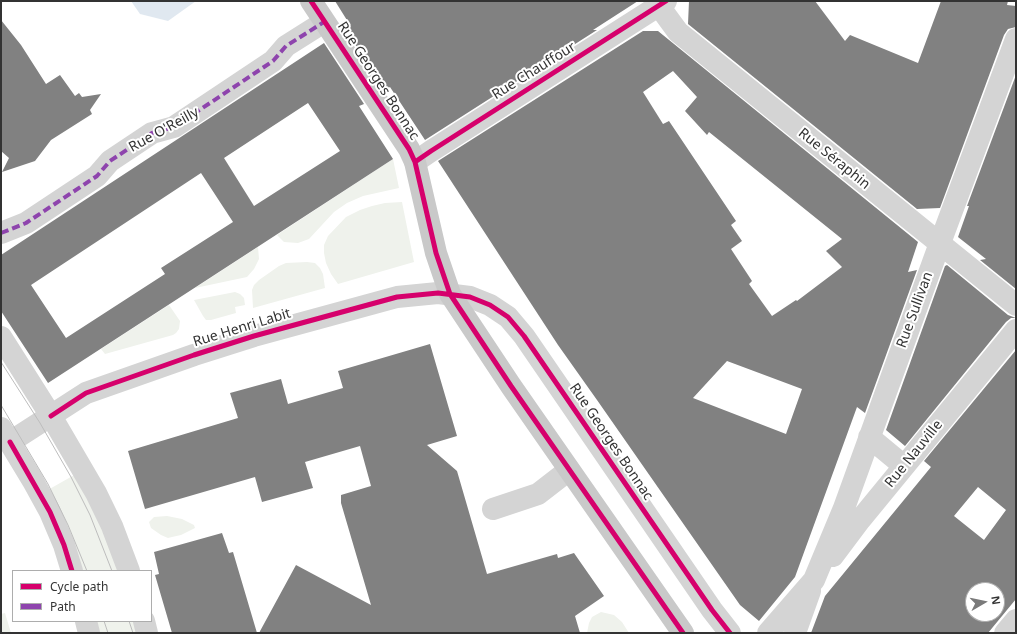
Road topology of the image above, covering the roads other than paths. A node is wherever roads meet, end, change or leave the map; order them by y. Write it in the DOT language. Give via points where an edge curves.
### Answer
graph roads {
  1 [pos="311,1"];
  2 [pos="663,3"];
  3 [pos="324,22"];
  4 [pos="1016,39"];
  5 [pos="415,162"];
  6 [pos="1,233"];
  7 [pos="940,243"];
  8 [pos="450,294"];
  9 [pos="1016,305"];
  10 [pos="1016,330"];
  11 [pos="1,337"];
  12 [pos="51,416"];
  13 [pos="6,435"];
  14 [pos="869,437"];
  15 [pos="904,466"];
  16 [pos="569,470"];
  17 [pos="493,509"];
  18 [pos="72,570"];
  19 [pos="129,570"];
  20 [pos="814,580"];
  21 [pos="1016,620"];
  22 [pos="86,622"];
  23 [pos="144,622"];
  24 [pos="89,633"];
  25 [pos="147,633"];
  26 [pos="683,633"];
  27 [pos="730,633"];
  28 [pos="768,633"];
  29 [pos="795,633"];
  30 [pos="1005,633"];
  1 -- 3 [label="main road, Rue Georges Bonnac"];
  2 -- 5 [label="street, Rue Chauffour"];
  2 -- 7 [label="street, Rue Séraphin" via="678,32"];
  3 -- 5 [label="main road, Rue Georges Bonnac" via="409,149"];
  3 -- 6 [label="street, Rue O'Reilly" via="286,46 273,61 174,127 152,133 110,161 97,176 33,219"];
  4 -- 7 [label="street, Rue Sullivan"];
  5 -- 8 [label="main road, Rue Georges Bonnac" via="436,253"];
  7 -- 9 [label="street, Rue Séraphin"];
  7 -- 14 [label="street, Rue Sullivan"];
  8 -- 12 [label="street, Rue Henri Labit" via="397,297 254,336 86,393"];
  8 -- 16 [label="main road, Rue Georges Bonnac"];
  8 -- 27 [label="street, Rue Georges Bonnac" via="470,297 490,305 508,317 524,336"];
  10 -- 15 [label="street, Rue Nauville"];
  11 -- 12 [label="street"];
  12 -- 13 [label="street, Rue Henri Labit"];
  12 -- 19 [label="street" via="96,493"];
  13 -- 18 [label="street" via="50,512"];
  14 -- 15 [label="street"];
  14 -- 20 [label="street, Rue Sullivan" via="844,508"];
  15 -- 20 [label="street, Rue Nauville"];
  16 -- 17 [label="street" via="538,494"];
  16 -- 26 [label="main road, Rue Georges Bonnac"];
  20 -- 28 [label="street, Rue Sullivan"];
  20 -- 29 [label="street, Rue Sullivan"];
  21 -- 30 [label="street"];
  22 -- 24 [label="street"];
  23 -- 25 [label="street"];
}
